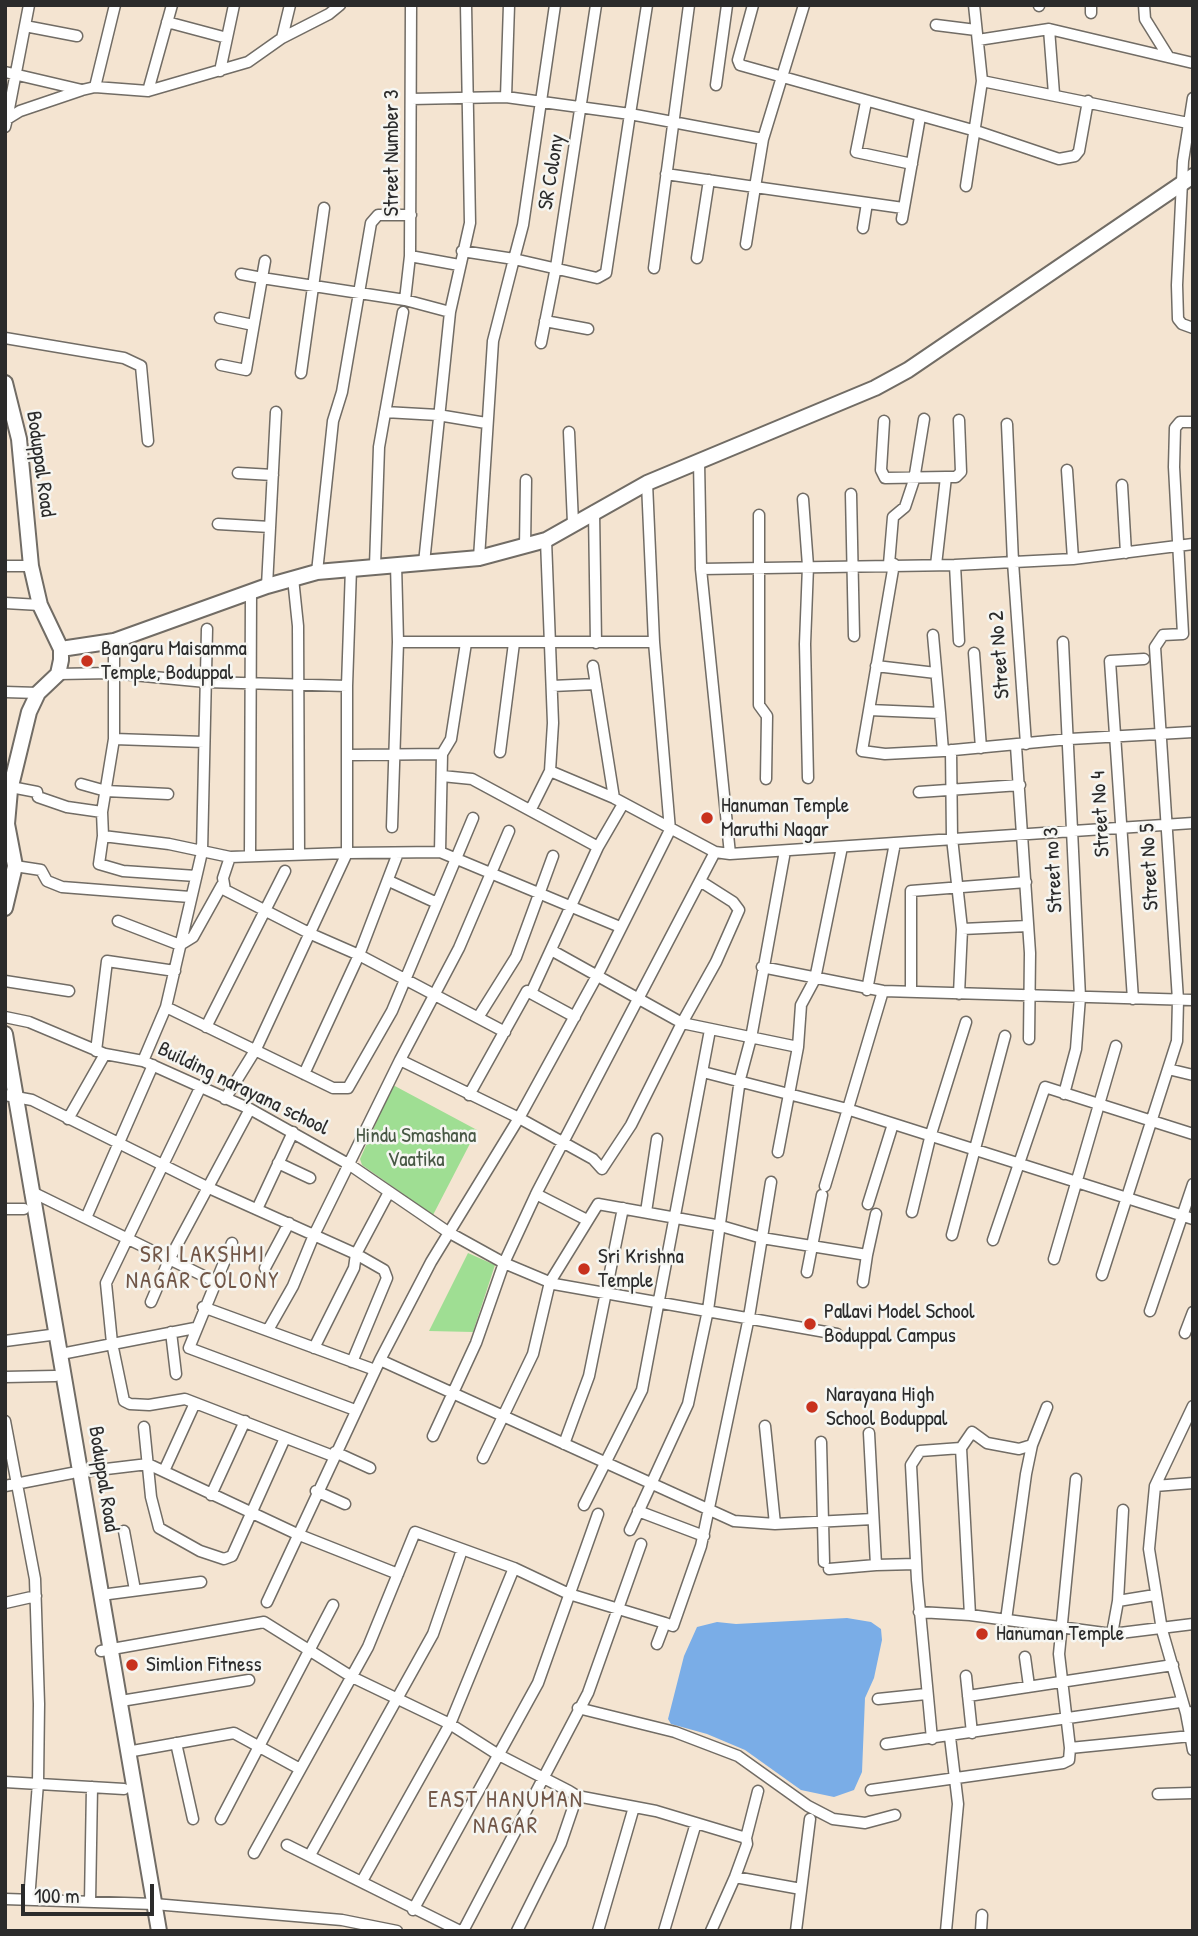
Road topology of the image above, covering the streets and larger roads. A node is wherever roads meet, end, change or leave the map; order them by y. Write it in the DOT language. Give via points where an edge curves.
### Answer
graph roads {
  1 [pos="29,5"];
  2 [pos="115,5"];
  3 [pos="172,5"];
  4 [pos="234,5"];
  5 [pos="290,5"];
  6 [pos="340,5"];
  7 [pos="411,5"];
  8 [pos="466,5"];
  9 [pos="509,5"];
  10 [pos="555,5"];
  11 [pos="596,5"];
  12 [pos="647,5"];
  13 [pos="689,5"];
  14 [pos="727,5"];
  15 [pos="754,5"];
  16 [pos="804,5"];
  17 [pos="974,5"];
  18 [pos="1144,5"];
  19 [pos="167,22"];
  20 [pos="936,25"];
  21 [pos="25,26"];
  22 [pos="1049,29"];
  23 [pos="977,35"];
  24 [pos="77,36"];
  25 [pos="227,38"];
  26 [pos="282,38"];
  27 [pos="1168,56"];
  28 [pos="1193,63"];
  29 [pos="220,71"];
  30 [pos="5,72"];
  31 [pos="16,74"];
  32 [pos="783,78"];
  33 [pos="982,81"];
  34 [pos="716,85"];
  35 [pos="94,88"];
  36 [pos="82,90"];
  37 [pos="148,90"];
  38 [pos="1054,94"];
  39 [pos="506,97"];
  40 [pos="1193,98"];
  41 [pos="411,99"];
  42 [pos="469,100"];
  43 [pos="1088,100"];
  44 [pos="542,102"];
  45 [pos="866,102"];
  46 [pos="582,107"];
  47 [pos="631,114"];
  48 [pos="920,117"];
  49 [pos="675,121"];
  50 [pos="6,123"];
  51 [pos="1188,124"];
  52 [pos="976,131"];
  53 [pos="763,139"];
  54 [pos="912,164"];
  55 [pos="666,174"];
  56 [pos="709,180"];
  57 [pos="1188,180"];
  58 [pos="966,186"];
  59 [pos="755,187"];
  60 [pos="867,203"];
  61 [pos="324,208"];
  62 [pos="903,208"];
  63 [pos="411,215"];
  64 [pos="902,219"];
  65 [pos="863,228"];
  66 [pos="746,244"];
  67 [pos="462,251"];
  68 [pos="410,256"];
  69 [pos="697,258"];
  70 [pos="514,259"];
  71 [pos="265,261"];
  72 [pos="459,265"];
  73 [pos="556,267"];
  74 [pos="654,268"];
  75 [pos="241,274"];
  76 [pos="262,278"];
  77 [pos="315,287"];
  78 [pos="358,293"];
  79 [pos="405,300"];
  80 [pos="403,312"];
  81 [pos="450,312"];
  82 [pos="220,318"];
  83 [pos="545,321"];
  84 [pos="253,325"];
  85 [pos="1193,328"];
  86 [pos="588,329"];
  87 [pos="5,338"];
  88 [pos="541,343"];
  89 [pos="221,365"];
  90 [pos="301,373"];
  91 [pos="5,383"];
  92 [pos="276,412"];
  93 [pos="385,412"];
  94 [pos="438,415"];
  95 [pos="924,419"];
  96 [pos="959,420"];
  97 [pos="884,421"];
  98 [pos="1193,422"];
  99 [pos="486,423"];
  100 [pos="1007,424"];
  101 [pos="569,432"];
  102 [pos="12,440"];
  103 [pos="148,441"];
  104 [pos="699,461"];
  105 [pos="1067,470"];
  106 [pos="238,473"];
  107 [pos="273,474"];
  108 [pos="946,477"];
  109 [pos="526,480"];
  110 [pos="914,480"];
  111 [pos="647,483"];
  112 [pos="1122,485"];
  113 [pos="851,495"];
  114 [pos="803,499"];
  115 [pos="594,511"];
  116 [pos="759,515"];
  117 [pos="573,523"];
  118 [pos="218,524"];
  119 [pos="270,527"];
  120 [pos="545,540"];
  121 [pos="1193,544"];
  122 [pos="1178,546"];
  123 [pos="525,547"];
  124 [pos="1126,553"];
  125 [pos="479,558"];
  126 [pos="1073,559"];
  127 [pos="1013,562"];
  128 [pos="424,563"];
  129 [pos="396,564"];
  130 [pos="31,565"];
  131 [pos="375,565"];
  132 [pos="808,565"];
  133 [pos="853,565"];
  134 [pos="891,565"];
  135 [pos="936,565"];
  136 [pos="956,565"];
  137 [pos="5,566"];
  138 [pos="351,568"];
  139 [pos="701,569"];
  140 [pos="761,569"];
  141 [pos="317,572"];
  142 [pos="293,578"];
  143 [pos="267,586"];
  144 [pos="251,591"];
  145 [pos="5,603"];
  146 [pos="40,605"];
  147 [pos="207,629"];
  148 [pos="1188,634"];
  149 [pos="933,635"];
  150 [pos="854,636"];
  151 [pos="114,641"];
  152 [pos="959,641"];
  153 [pos="398,642"];
  154 [pos="654,642"];
  155 [pos="1063,642"];
  156 [pos="466,643"];
  157 [pos="513,643"];
  158 [pos="551,643"];
  159 [pos="596,643"];
  160 [pos="61,649"];
  161 [pos="974,653"];
  162 [pos="1144,659"];
  163 [pos="593,666"];
  164 [pos="876,666"];
  165 [pos="112,673"];
  166 [pos="936,673"];
  167 [pos="58,674"];
  168 [pos="252,681"];
  169 [pos="206,682"];
  170 [pos="596,684"];
  171 [pos="298,685"];
  172 [pos="347,686"];
  173 [pos="552,686"];
  174 [pos="5,692"];
  175 [pos="38,693"];
  176 [pos="869,710"];
  177 [pos="940,713"];
  178 [pos="1193,733"];
  179 [pos="1162,735"];
  180 [pos="1116,737"];
  181 [pos="1070,738"];
  182 [pos="114,739"];
  183 [pos="204,743"];
  184 [pos="1021,745"];
  185 [pos="981,748"];
  186 [pos="947,751"];
  187 [pos="396,752"];
  188 [pos="500,752"];
  189 [pos="442,754"];
  190 [pos="348,755"];
  191 [pos="550,771"];
  192 [pos="442,776"];
  193 [pos="808,778"];
  194 [pos="766,779"];
  195 [pos="81,784"];
  196 [pos="1020,785"];
  197 [pos="11,787"];
  198 [pos="106,790"];
  199 [pos="952,791"];
  200 [pos="919,792"];
  201 [pos="169,794"];
  202 [pos="618,801"];
  203 [pos="531,809"];
  204 [pos="102,812"];
  205 [pos="473,818"];
  206 [pos="1193,823"];
  207 [pos="6,824"];
  208 [pos="1167,825"];
  209 [pos="392,827"];
  210 [pos="1121,827"];
  211 [pos="670,830"];
  212 [pos="509,831"];
  213 [pos="1071,832"];
  214 [pos="1024,834"];
  215 [pos="103,836"];
  216 [pos="952,838"];
  217 [pos="895,844"];
  218 [pos="598,847"];
  219 [pos="842,848"];
  220 [pos="785,851"];
  221 [pos="202,852"];
  222 [pos="440,852"];
  223 [pos="715,852"];
  224 [pos="347,853"];
  225 [pos="398,853"];
  226 [pos="299,854"];
  227 [pos="730,854"];
  228 [pos="250,855"];
  229 [pos="554,856"];
  230 [pos="230,857"];
  231 [pos="455,858"];
  232 [pos="15,866"];
  233 [pos="285,871"];
  234 [pos="492,872"];
  235 [pos="196,876"];
  236 [pos="389,881"];
  237 [pos="700,881"];
  238 [pos="1026,882"];
  239 [pos="222,885"];
  240 [pos="957,885"];
  241 [pos="541,893"];
  242 [pos="190,897"];
  243 [pos="6,902"];
  244 [pos="437,904"];
  245 [pos="570,905"];
  246 [pos="265,911"];
  247 [pos="118,921"];
  248 [pos="620,926"];
  249 [pos="1028,926"];
  250 [pos="962,929"];
  251 [pos="311,934"];
  252 [pos="180,945"];
  253 [pos="551,950"];
  254 [pos="359,955"];
  255 [pos="762,967"];
  256 [pos="175,971"];
  257 [pos="598,974"];
  258 [pos="405,978"];
  259 [pos="815,979"];
  260 [pos="5,981"];
  261 [pos="867,990"];
  262 [pos="69,991"];
  263 [pos="883,991"];
  264 [pos="911,992"];
  265 [pos="531,993"];
  266 [pos="436,994"];
  267 [pos="959,994"];
  268 [pos="1031,996"];
  269 [pos="639,997"];
  270 [pos="1080,997"];
  271 [pos="1133,999"];
  272 [pos="1178,1000"];
  273 [pos="1193,1000"];
  274 [pos="166,1007"];
  275 [pos="480,1016"];
  276 [pos="5,1017"];
  277 [pos="575,1017"];
  278 [pos="966,1022"];
  279 [pos="682,1023"];
  280 [pos="206,1027"];
  281 [pos="710,1030"];
  282 [pos="505,1032"];
  283 [pos="5,1034"];
  284 [pos="1005,1037"];
  285 [pos="751,1038"];
  286 [pos="1029,1039"];
  287 [pos="1116,1046"];
  288 [pos="798,1047"];
  289 [pos="256,1049"];
  290 [pos="100,1053"];
  291 [pos="400,1060"];
  292 [pos="148,1063"];
  293 [pos="1168,1069"];
  294 [pos="703,1072"];
  295 [pos="304,1074"];
  296 [pos="1193,1076"];
  297 [pos="740,1079"];
  298 [pos="201,1086"];
  299 [pos="789,1094"];
  300 [pos="1064,1094"];
  301 [pos="8,1095"];
  302 [pos="469,1095"];
  303 [pos="225,1099"];
  304 [pos="1098,1105"];
  305 [pos="250,1109"];
  306 [pos="847,1109"];
  307 [pos="519,1118"];
  308 [pos="68,1119"];
  309 [pos="1151,1122"];
  310 [pos="892,1124"];
  311 [pos="293,1132"];
  312 [pos="931,1134"];
  313 [pos="1193,1134"];
  314 [pos="657,1139"];
  315 [pos="562,1142"];
  316 [pos="120,1144"];
  317 [pos="973,1147"];
  318 [pos="778,1152"];
  319 [pos="278,1163"];
  320 [pos="1020,1163"];
  321 [pos="163,1165"];
  322 [pos="350,1165"];
  323 [pos="310,1178"];
  324 [pos="771,1182"];
  325 [pos="1079,1183"];
  326 [pos="1193,1184"];
  327 [pos="209,1188"];
  328 [pos="30,1191"];
  329 [pos="389,1192"];
  330 [pos="536,1194"];
  331 [pos="1128,1198"];
  332 [pos="868,1204"];
  333 [pos="257,1208"];
  334 [pos="5,1209"];
  335 [pos="24,1209"];
  336 [pos="623,1209"];
  337 [pos="646,1212"];
  338 [pos="912,1212"];
  339 [pos="876,1214"];
  340 [pos="1181,1215"];
  341 [pos="86,1218"];
  342 [pos="1193,1219"];
  343 [pos="587,1220"];
  344 [pos="676,1220"];
  345 [pos="289,1223"];
  346 [pos="720,1226"];
  347 [pos="449,1232"];
  348 [pos="314,1235"];
  349 [pos="952,1235"];
  350 [pos="762,1238"];
  351 [pos="127,1239"];
  352 [pos="993,1240"];
  353 [pos="232,1244"];
  354 [pos="812,1246"];
  355 [pos="356,1254"];
  356 [pos="867,1255"];
  357 [pos="1054,1259"];
  358 [pos="169,1260"];
  359 [pos="504,1263"];
  360 [pos="265,1268"];
  361 [pos="807,1272"];
  362 [pos="1102,1275"];
  363 [pos="214,1281"];
  364 [pos="550,1282"];
  365 [pos="863,1282"];
  366 [pos="608,1293"];
  367 [pos="659,1301"];
  368 [pos="151,1302"];
  369 [pos="203,1307"];
  370 [pos="708,1310"];
  371 [pos="1150,1311"];
  372 [pos="1193,1312"];
  373 [pos="749,1317"];
  374 [pos="195,1328"];
  375 [pos="268,1330"];
  376 [pos="171,1332"];
  377 [pos="1185,1333"];
  378 [pos="837,1334"];
  379 [pos="53,1335"];
  380 [pos="5,1341"];
  381 [pos="112,1343"];
  382 [pos="314,1348"];
  383 [pos="61,1354"];
  384 [pos="352,1362"];
  385 [pos="378,1365"];
  386 [pos="176,1374"];
  387 [pos="55,1376"];
  388 [pos="5,1377"];
  389 [pos="453,1394"];
  390 [pos="195,1403"];
  391 [pos="1193,1406"];
  392 [pos="1046,1407"];
  393 [pos="355,1410"];
  394 [pos="504,1416"];
  395 [pos="244,1421"];
  396 [pos="5,1422"];
  397 [pos="765,1426"];
  398 [pos="144,1427"];
  399 [pos="869,1433"];
  400 [pos="433,1436"];
  401 [pos="285,1438"];
  402 [pos="821,1442"];
  403 [pos="564,1444"];
  404 [pos="1032,1445"];
  405 [pos="961,1448"];
  406 [pos="334,1454"];
  407 [pos="483,1458"];
  408 [pos="602,1462"];
  409 [pos="148,1464"];
  410 [pos="370,1468"];
  411 [pos="164,1471"];
  412 [pos="77,1472"];
  413 [pos="1076,1479"];
  414 [pos="651,1482"];
  415 [pos="18,1483"];
  416 [pos="1193,1483"];
  417 [pos="5,1486"];
  418 [pos="1155,1486"];
  419 [pos="316,1491"];
  420 [pos="211,1494"];
  421 [pos="345,1504"];
  422 [pos="584,1505"];
  423 [pos="1124,1510"];
  424 [pos="638,1511"];
  425 [pos="709,1512"];
  426 [pos="252,1513"];
  427 [pos="598,1514"];
  428 [pos="824,1519"];
  429 [pos="873,1519"];
  430 [pos="775,1524"];
  431 [pos="631,1530"];
  432 [pos="124,1531"];
  433 [pos="297,1534"];
  434 [pos="704,1536"];
  435 [pos="641,1544"];
  436 [pos="462,1549"];
  437 [pos="916,1564"];
  438 [pos="876,1565"];
  439 [pos="514,1568"];
  440 [pos="398,1574"];
  441 [pos="201,1582"];
  442 [pos="135,1590"];
  443 [pos="569,1594"];
  444 [pos="101,1595"];
  445 [pos="1155,1595"];
  446 [pos="36,1596"];
  447 [pos="1118,1601"];
  448 [pos="267,1602"];
  449 [pos="5,1603"];
  450 [pos="333,1605"];
  451 [pos="618,1607"];
  452 [pos="919,1612"];
  453 [pos="970,1615"];
  454 [pos="1006,1620"];
  455 [pos="665,1623"];
  456 [pos="1193,1625"];
  457 [pos="1060,1627"];
  458 [pos="1161,1630"];
  459 [pos="1112,1634"];
  460 [pos="657,1644"];
  461 [pos="105,1651"];
  462 [pos="307,1652"];
  463 [pos="1025,1657"];
  464 [pos="1173,1665"];
  465 [pos="965,1675"];
  466 [pos="352,1677"];
  467 [pos="249,1680"];
  468 [pos="1062,1681"];
  469 [pos="1029,1686"];
  470 [pos="926,1694"];
  471 [pos="968,1696"];
  472 [pos="396,1698"];
  473 [pos="878,1699"];
  474 [pos="121,1701"];
  475 [pos="1180,1702"];
  476 [pos="578,1709"];
  477 [pos="1189,1712"];
  478 [pos="1067,1719"];
  479 [pos="450,1724"];
  480 [pos="972,1733"];
  481 [pos="1191,1736"];
  482 [pos="950,1737"];
  483 [pos="932,1739"];
  484 [pos="176,1743"];
  485 [pos="886,1744"];
  486 [pos="260,1746"];
  487 [pos="1070,1748"];
  488 [pos="1193,1750"];
  489 [pos="127,1752"];
  490 [pos="497,1754"];
  491 [pos="300,1769"];
  492 [pos="545,1777"];
  493 [pos="955,1778"];
  494 [pos="5,1782"];
  495 [pos="38,1783"];
  496 [pos="92,1787"];
  497 [pos="124,1789"];
  498 [pos="871,1790"];
  499 [pos="758,1791"];
  500 [pos="1193,1793"];
  501 [pos="1158,1794"];
  502 [pos="577,1797"];
  503 [pos="634,1807"];
  504 [pos="895,1815"];
  505 [pos="193,1819"];
  506 [pos="221,1819"];
  507 [pos="810,1819"];
  508 [pos="696,1823"];
  509 [pos="746,1838"];
  510 [pos="287,1845"];
  511 [pos="254,1853"];
  512 [pos="310,1856"];
  513 [pos="735,1877"];
  514 [pos="362,1881"];
  515 [pos="801,1889"];
  516 [pos="5,1899"];
  517 [pos="29,1900"];
  518 [pos="90,1902"];
  519 [pos="150,1904"];
  520 [pos="413,1910"];
  521 [pos="982,1915"];
  522 [pos="150,1931"];
  523 [pos="159,1931"];
  524 [pos="397,1931"];
  525 [pos="462,1931"];
  526 [pos="517,1931"];
  527 [pos="598,1931"];
  528 [pos="664,1931"];
  529 [pos="710,1931"];
  530 [pos="796,1931"];
  531 [pos="946,1931"];
  532 [pos="981,1931"];
  1 -- 21 [label="street"];
  2 -- 35 [label="street"];
  3 -- 19 [label="street"];
  4 -- 25 [label="street"];
  5 -- 26 [label="street"];
  6 -- 26 [label="street"];
  7 -- 41 [label="street, Street Number 3"];
  8 -- 42 [label="street"];
  9 -- 39 [label="street"];
  10 -- 44 [label="street"];
  11 -- 46 [label="street, SR Colony"];
  12 -- 47 [label="street"];
  13 -- 49 [label="street"];
  14 -- 34 [label="street"];
  15 -- 32 [label="street" via="738,62"];
  16 -- 32 [label="street"];
  17 -- 23 [label="street"];
  18 -- 27 [label="street" via="1145,19"];
  19 -- 25 [label="street"];
  19 -- 37 [label="street"];
  20 -- 23 [label="street"];
  21 -- 24 [label="street"];
  21 -- 31 [label="street"];
  22 -- 23 [label="street"];
  22 -- 27 [label="street"];
  22 -- 38 [label="street"];
  23 -- 33 [label="street"];
  25 -- 29 [label="street"];
  26 -- 29 [label="street" via="248,62"];
  27 -- 28 [label="street"];
  29 -- 37 [label="street"];
  30 -- 31 [label="street"];
  31 -- 36 [label="street"];
  31 -- 50 [label="street"];
  32 -- 45 [label="street"];
  32 -- 53 [label="street"];
  33 -- 38 [label="street"];
  33 -- 52 [label="street"];
  35 -- 36 [label="street"];
  35 -- 37 [label="street"];
  36 -- 50 [label="street" via="20,111"];
  38 -- 43 [label="street"];
  39 -- 42 [label="street"];
  39 -- 44 [label="street"];
  40 -- 51 [label="street"];
  41 -- 42 [label="street"];
  41 -- 63 [label="street, Street Number 3"];
  42 -- 67 [label="street" via="470,223"];
  43 -- 51 [label="street"];
  43 -- 52 [label="street" via="1079,151 1066,159"];
  44 -- 46 [label="street"];
  44 -- 70 [label="street"];
  45 -- 48 [label="street"];
  45 -- 54 [label="street" via="856,152"];
  46 -- 47 [label="street"];
  46 -- 73 [label="street, SR Colony"];
  47 -- 49 [label="street"];
  47 -- 73 [label="street" via="606,273 597,278"];
  48 -- 52 [label="street"];
  48 -- 54 [label="street"];
  49 -- 53 [label="street"];
  49 -- 55 [label="street"];
  51 -- 57 [label="street"];
  52 -- 58 [label="street"];
  53 -- 59 [label="street"];
  54 -- 62 [label="street"];
  55 -- 56 [label="street"];
  55 -- 74 [label="street"];
  56 -- 59 [label="street"];
  56 -- 69 [label="street"];
  57 -- 85 [label="street" via="1178,314 1182,324"];
  57 -- 104 [label="street" via="908,370 876,388"];
  59 -- 60 [label="street"];
  59 -- 66 [label="street"];
  60 -- 62 [label="street"];
  60 -- 65 [label="street"];
  61 -- 77 [label="street"];
  62 -- 64 [label="street"];
  63 -- 68 [label="street, Street Number 3"];
  63 -- 78 [label="street" via="372,219"];
  67 -- 70 [label="street"];
  67 -- 72 [label="street"];
  68 -- 72 [label="street"];
  68 -- 79 [label="street, Street Number 3"];
  70 -- 73 [label="street"];
  70 -- 99 [label="street" via="493,341"];
  71 -- 76 [label="street"];
  72 -- 81 [label="street"];
  73 -- 83 [label="street, SR Colony"];
  75 -- 76 [label="street"];
  76 -- 77 [label="street"];
  76 -- 84 [label="street"];
  77 -- 78 [label="street"];
  77 -- 90 [label="street"];
  78 -- 79 [label="street"];
  78 -- 141 [label="street" via="333,421"];
  79 -- 81 [label="street"];
  80 -- 93 [label="street"];
  81 -- 94 [label="street"];
  82 -- 84 [label="street"];
  83 -- 86 [label="street"];
  83 -- 88 [label="street, SR Colony"];
  84 -- 89 [label="street" via="246,370"];
  87 -- 103 [label="street" via="124,358 141,366"];
  91 -- 102 [label="street, Boduppal Road"];
  92 -- 107 [label="street"];
  93 -- 94 [label="street"];
  93 -- 131 [label="street" via="379,447"];
  94 -- 99 [label="street"];
  94 -- 128 [label="street"];
  95 -- 110 [label="street"];
  96 -- 108 [label="street" via="961,472"];
  97 -- 110 [label="street" via="882,475"];
  98 -- 122 [label="street, Street No 5" via="1180,422 1175,428"];
  99 -- 125 [label="street"];
  100 -- 127 [label="street, Street No 2"];
  101 -- 117 [label="street"];
  102 -- 130 [label="street, Boduppal Road"];
  104 -- 111 [label="street"];
  104 -- 139 [label="street"];
  105 -- 126 [label="street"];
  106 -- 107 [label="street"];
  107 -- 119 [label="street"];
  108 -- 110 [label="street"];
  108 -- 135 [label="street"];
  109 -- 123 [label="street"];
  110 -- 134 [label="street" via="905,507 893,517"];
  111 -- 115 [label="street"];
  111 -- 154 [label="street"];
  112 -- 124 [label="street"];
  113 -- 133 [label="street"];
  114 -- 132 [label="street"];
  115 -- 117 [label="street"];
  115 -- 159 [label="street"];
  116 -- 140 [label="street"];
  117 -- 120 [label="street"];
  118 -- 119 [label="street"];
  119 -- 143 [label="street"];
  120 -- 123 [label="street"];
  120 -- 158 [label="street"];
  121 -- 122 [label="street"];
  122 -- 124 [label="street"];
  122 -- 148 [label="street, Street No 5"];
  123 -- 125 [label="street"];
  124 -- 126 [label="street"];
  125 -- 128 [label="street"];
  126 -- 127 [label="street"];
  127 -- 136 [label="street"];
  127 -- 184 [label="street, Street No 2"];
  128 -- 129 [label="street"];
  129 -- 131 [label="street"];
  129 -- 153 [label="street"];
  130 -- 137 [label="street"];
  130 -- 146 [label="street, Boduppal Road"];
  131 -- 138 [label="street"];
  132 -- 133 [label="street"];
  132 -- 140 [label="street"];
  132 -- 193 [label="street"];
  133 -- 134 [label="street"];
  133 -- 150 [label="street"];
  134 -- 135 [label="street"];
  134 -- 164 [label="street"];
  135 -- 136 [label="street"];
  136 -- 152 [label="street"];
  138 -- 141 [label="street"];
  138 -- 172 [label="street"];
  139 -- 140 [label="street"];
  139 -- 227 [label="street"];
  140 -- 194 [label="street" via="759,705 767,716"];
  141 -- 142 [label="street"];
  142 -- 143 [label="street"];
  142 -- 171 [label="street"];
  143 -- 144 [label="street"];
  144 -- 151 [label="street"];
  144 -- 168 [label="street"];
  145 -- 146 [label="street"];
  146 -- 160 [label="street, Boduppal Road"];
  147 -- 169 [label="street"];
  148 -- 179 [label="street, Street No 5" via="1163,635 1155,647"];
  149 -- 166 [label="street"];
  151 -- 160 [label="street"];
  151 -- 165 [label="street"];
  153 -- 156 [label="street"];
  153 -- 187 [label="street"];
  154 -- 159 [label="street"];
  154 -- 211 [label="street"];
  155 -- 181 [label="street, Street no 3"];
  156 -- 157 [label="street"];
  156 -- 189 [label="street" via="451,739"];
  157 -- 158 [label="street"];
  157 -- 188 [label="street"];
  158 -- 159 [label="street"];
  158 -- 173 [label="street"];
  160 -- 167 [label="street"];
  161 -- 185 [label="street"];
  162 -- 180 [label="street, Street No 4" via="1110,661"];
  163 -- 170 [label="street"];
  164 -- 166 [label="street"];
  164 -- 176 [label="street"];
  165 -- 167 [label="street"];
  165 -- 169 [label="street"];
  165 -- 182 [label="street"];
  166 -- 177 [label="street"];
  167 -- 175 [label="street"];
  168 -- 169 [label="street"];
  168 -- 171 [label="street"];
  168 -- 228 [label="street"];
  169 -- 183 [label="street"];
  170 -- 173 [label="street"];
  170 -- 202 [label="street"];
  171 -- 172 [label="street"];
  171 -- 226 [label="street"];
  172 -- 190 [label="street"];
  173 -- 191 [label="street"];
  174 -- 175 [label="street"];
  175 -- 197 [label="street"];
  176 -- 177 [label="street"];
  176 -- 186 [label="street" via="862,751"];
  177 -- 186 [label="street"];
  178 -- 179 [label="street"];
  179 -- 180 [label="street"];
  179 -- 208 [label="street, Street No 5"];
  180 -- 181 [label="street"];
  180 -- 210 [label="street, Street No 4"];
  181 -- 184 [label="street"];
  181 -- 213 [label="street, Street no 3"];
  182 -- 183 [label="street"];
  182 -- 198 [label="street"];
  183 -- 221 [label="street"];
  184 -- 185 [label="street"];
  184 -- 196 [label="street, Street No 2"];
  185 -- 186 [label="street"];
  186 -- 199 [label="street"];
  187 -- 189 [label="street"];
  187 -- 190 [label="street"];
  187 -- 209 [label="street"];
  189 -- 192 [label="street"];
  190 -- 224 [label="street"];
  191 -- 202 [label="street"];
  191 -- 203 [label="street"];
  192 -- 203 [label="street" via="472,779"];
  192 -- 222 [label="street"];
  195 -- 198 [label="street"];
  196 -- 199 [label="street"];
  196 -- 214 [label="street, Street No 2"];
  197 -- 204 [label="street" via="37,792 38,797 66,807"];
  197 -- 207 [label="street"];
  198 -- 201 [label="street"];
  198 -- 204 [label="street"];
  199 -- 200 [label="street"];
  199 -- 216 [label="street"];
  202 -- 211 [label="street"];
  202 -- 218 [label="street"];
  203 -- 218 [label="street"];
  204 -- 215 [label="street"];
  205 -- 231 [label="street"];
  206 -- 208 [label="street"];
  207 -- 232 [label="street"];
  208 -- 210 [label="street"];
  208 -- 272 [label="street, Street No 5"];
  210 -- 213 [label="street"];
  210 -- 271 [label="street, Street No 4"];
  211 -- 223 [label="street"];
  211 -- 248 [label="street"];
  212 -- 234 [label="street"];
  213 -- 214 [label="street"];
  213 -- 270 [label="street, Street no 3"];
  214 -- 216 [label="street"];
  214 -- 238 [label="street"];
  215 -- 221 [label="street"];
  215 -- 235 [label="street" via="98,859 102,867"];
  216 -- 217 [label="street"];
  216 -- 240 [label="street"];
  217 -- 219 [label="street"];
  217 -- 261 [label="street"];
  218 -- 245 [label="street"];
  219 -- 220 [label="street"];
  219 -- 259 [label="street"];
  220 -- 227 [label="street"];
  220 -- 255 [label="street"];
  221 -- 230 [label="street"];
  221 -- 235 [label="street"];
  222 -- 225 [label="street"];
  222 -- 231 [label="street"];
  223 -- 227 [label="street"];
  223 -- 237 [label="street"];
  224 -- 225 [label="street"];
  224 -- 226 [label="street"];
  224 -- 251 [label="street"];
  225 -- 236 [label="street"];
  226 -- 228 [label="street"];
  228 -- 230 [label="street"];
  229 -- 241 [label="street"];
  230 -- 239 [label="street"];
  231 -- 234 [label="street"];
  231 -- 244 [label="street"];
  232 -- 242 [label="street" via="41,870 47,881 62,887"];
  232 -- 243 [label="street"];
  233 -- 246 [label="street"];
  234 -- 241 [label="street"];
  234 -- 266 [label="street"];
  235 -- 242 [label="street"];
  236 -- 244 [label="street"];
  236 -- 254 [label="street"];
  237 -- 269 [label="street"];
  237 -- 279 [label="street" via="739,910"];
  238 -- 240 [label="street"];
  238 -- 249 [label="street"];
  239 -- 246 [label="street"];
  239 -- 252 [label="street" via="193,937"];
  240 -- 250 [label="street"];
  240 -- 264 [label="street" via="915,889 910,894"];
  241 -- 245 [label="street"];
  241 -- 275 [label="street" via="516,957"];
  242 -- 252 [label="street"];
  244 -- 258 [label="street"];
  245 -- 248 [label="street"];
  245 -- 253 [label="street"];
  246 -- 251 [label="street"];
  246 -- 280 [label="street"];
  247 -- 252 [label="street"];
  248 -- 257 [label="street"];
  249 -- 250 [label="street"];
  249 -- 268 [label="street"];
  250 -- 267 [label="street"];
  251 -- 254 [label="street"];
  251 -- 289 [label="street"];
  252 -- 256 [label="street"];
  253 -- 257 [label="street"];
  253 -- 265 [label="street"];
  254 -- 258 [label="street"];
  254 -- 295 [label="street"];
  255 -- 259 [label="street"];
  255 -- 285 [label="street"];
  256 -- 274 [label="street"];
  256 -- 290 [label="street" via="107,961"];
  257 -- 269 [label="street"];
  257 -- 277 [label="street"];
  258 -- 266 [label="street"];
  258 -- 295 [label="street" via="392,1011 348,1088 333,1088"];
  259 -- 261 [label="street"];
  259 -- 288 [label="street" via="801,1006"];
  260 -- 262 [label="street"];
  261 -- 263 [label="street"];
  263 -- 264 [label="street"];
  263 -- 306 [label="street"];
  264 -- 267 [label="street"];
  265 -- 277 [label="street"];
  265 -- 282 [label="street" via="527,991"];
  266 -- 275 [label="street"];
  266 -- 291 [label="street"];
  267 -- 268 [label="street"];
  268 -- 270 [label="street"];
  268 -- 286 [label="street"];
  269 -- 279 [label="street"];
  269 -- 315 [label="street"];
  270 -- 271 [label="street"];
  270 -- 300 [label="street, Street no 3" via="1076,1049"];
  271 -- 272 [label="street"];
  272 -- 273 [label="street"];
  272 -- 293 [label="street, Street No 5" via="1177,1041"];
  274 -- 280 [label="street"];
  274 -- 292 [label="street"];
  275 -- 282 [label="street"];
  276 -- 290 [label="street, Building narayana school" via="29,1021"];
  277 -- 307 [label="street"];
  278 -- 312 [label="street"];
  279 -- 281 [label="street"];
  279 -- 315 [label="street" via="631,1125 602,1169"];
  280 -- 289 [label="street"];
  281 -- 285 [label="street"];
  281 -- 294 [label="street"];
  282 -- 302 [label="street"];
  283 -- 301 [label="street, Boduppal Road"];
  284 -- 317 [label="street"];
  285 -- 288 [label="street"];
  285 -- 297 [label="street"];
  287 -- 304 [label="street"];
  288 -- 299 [label="street"];
  289 -- 295 [label="street"];
  289 -- 303 [label="street"];
  290 -- 292 [label="street, Building narayana school"];
  290 -- 308 [label="street"];
  291 -- 302 [label="street"];
  291 -- 322 [label="street"];
  292 -- 298 [label="street, Building narayana school"];
  292 -- 316 [label="street"];
  293 -- 296 [label="street"];
  293 -- 309 [label="street, Street No 5"];
  294 -- 297 [label="street"];
  294 -- 344 [label="street"];
  297 -- 299 [label="street"];
  297 -- 346 [label="street"];
  298 -- 303 [label="street, Building narayana school"];
  298 -- 321 [label="street"];
  299 -- 306 [label="street"];
  299 -- 318 [label="street"];
  300 -- 304 [label="street"];
  300 -- 320 [label="street" via="1045,1087 1040,1093"];
  301 -- 308 [label="street" via="32,1100"];
  301 -- 328 [label="street, Boduppal Road"];
  301 -- 335 [label="street, Boduppal Road"];
  302 -- 307 [label="street"];
  303 -- 305 [label="street, Building narayana school"];
  304 -- 309 [label="street"];
  304 -- 325 [label="street"];
  305 -- 311 [label="street, Building narayana school"];
  305 -- 327 [label="street"];
  306 -- 310 [label="street"];
  306 -- 354 [label="street"];
  307 -- 315 [label="street"];
  307 -- 347 [label="street"];
  308 -- 316 [label="street"];
  309 -- 313 [label="street"];
  309 -- 331 [label="street, Street No 5"];
  310 -- 312 [label="street"];
  310 -- 332 [label="street"];
  311 -- 319 [label="street"];
  311 -- 322 [label="street, Building narayana school"];
  312 -- 317 [label="street"];
  312 -- 338 [label="street"];
  314 -- 337 [label="street"];
  315 -- 330 [label="street"];
  316 -- 321 [label="street"];
  316 -- 341 [label="street"];
  317 -- 320 [label="street"];
  317 -- 349 [label="street" via="970,1175"];
  319 -- 323 [label="street"];
  319 -- 333 [label="street"];
  320 -- 325 [label="street"];
  320 -- 352 [label="street"];
  321 -- 327 [label="street"];
  321 -- 351 [label="street"];
  322 -- 329 [label="street, Building narayana school"];
  322 -- 348 [label="street"];
  324 -- 350 [label="street"];
  325 -- 331 [label="street"];
  325 -- 357 [label="street"];
  326 -- 340 [label="street"];
  327 -- 333 [label="street"];
  327 -- 358 [label="street"];
  328 -- 341 [label="street"];
  328 -- 379 [label="street, Boduppal Road"];
  329 -- 347 [label="street, Building narayana school"];
  329 -- 355 [label="street"];
  330 -- 343 [label="street"];
  330 -- 359 [label="street"];
  331 -- 340 [label="street"];
  331 -- 362 [label="street, Street No 5"];
  333 -- 345 [label="street"];
  334 -- 335 [label="street"];
  335 -- 379 [label="street, Boduppal Road"];
  336 -- 337 [label="street"];
  336 -- 343 [label="street" via="603,1202"];
  336 -- 366 [label="street"];
  337 -- 344 [label="street"];
  339 -- 356 [label="street"];
  340 -- 342 [label="street"];
  340 -- 371 [label="street"];
  341 -- 351 [label="street"];
  343 -- 364 [label="street"];
  344 -- 346 [label="street"];
  344 -- 367 [label="street"];
  345 -- 348 [label="street"];
  345 -- 360 [label="street"];
  346 -- 350 [label="street"];
  346 -- 370 [label="street"];
  347 -- 359 [label="street, Building narayana school"];
  347 -- 385 [label="street"];
  348 -- 355 [label="street"];
  348 -- 375 [label="street"];
  350 -- 354 [label="street"];
  350 -- 373 [label="street"];
  351 -- 358 [label="street"];
  351 -- 381 [label="street" via="106,1283"];
  353 -- 363 [label="street"];
  354 -- 356 [label="street"];
  354 -- 361 [label="street"];
  355 -- 382 [label="street" via="354,1268"];
  355 -- 384 [label="street" via="384,1270 387,1278"];
  356 -- 365 [label="street"];
  358 -- 363 [label="street"];
  358 -- 368 [label="street"];
  359 -- 364 [label="street, Building narayana school"];
  359 -- 389 [label="street"];
  363 -- 369 [label="street"];
  364 -- 366 [label="street, Building narayana school"];
  364 -- 394 [label="street" via="533,1354"];
  366 -- 367 [label="street, Building narayana school"];
  366 -- 403 [label="street" via="589,1376"];
  367 -- 370 [label="street, Building narayana school"];
  367 -- 408 [label="street" via="642,1390"];
  369 -- 374 [label="street"];
  369 -- 375 [label="street"];
  370 -- 373 [label="street, Building narayana school"];
  370 -- 414 [label="street" via="688,1404"];
  372 -- 377 [label="street"];
  373 -- 378 [label="street, Building narayana school"];
  373 -- 425 [label="street"];
  374 -- 376 [label="street"];
  374 -- 393 [label="street" via="189,1348 193,1351"];
  375 -- 382 [label="street"];
  376 -- 381 [label="street"];
  376 -- 386 [label="street"];
  379 -- 380 [label="street"];
  379 -- 383 [label="street, Boduppal Road"];
  379 -- 387 [label="street, Boduppal Road"];
  381 -- 383 [label="street"];
  381 -- 390 [label="street" via="124,1401 138,1405 185,1399"];
  382 -- 384 [label="street"];
  383 -- 412 [label="street, Boduppal Road"];
  384 -- 385 [label="street"];
  385 -- 389 [label="street"];
  385 -- 393 [label="street"];
  387 -- 388 [label="street"];
  387 -- 412 [label="street, Boduppal Road"];
  389 -- 394 [label="street"];
  389 -- 400 [label="street"];
  390 -- 395 [label="street"];
  390 -- 411 [label="street"];
  391 -- 418 [label="street"];
  392 -- 404 [label="street"];
  393 -- 406 [label="street"];
  394 -- 403 [label="street"];
  394 -- 407 [label="street"];
  395 -- 401 [label="street"];
  395 -- 420 [label="street"];
  396 -- 415 [label="street"];
  397 -- 430 [label="street"];
  398 -- 409 [label="street"];
  399 -- 429 [label="street"];
  401 -- 406 [label="street"];
  401 -- 426 [label="street"];
  402 -- 428 [label="street"];
  403 -- 408 [label="street"];
  404 -- 405 [label="street" via="1019,1448 987,1443 972,1432"];
  404 -- 454 [label="street"];
  405 -- 437 [label="street" via="919,1451 912,1460"];
  405 -- 453 [label="street"];
  406 -- 410 [label="street"];
  406 -- 419 [label="street"];
  408 -- 414 [label="street"];
  408 -- 422 [label="street"];
  409 -- 411 [label="street"];
  409 -- 412 [label="street"];
  409 -- 426 [label="street" via="159,1528 200,1551 228,1559"];
  411 -- 420 [label="street"];
  412 -- 415 [label="street"];
  412 -- 444 [label="street, Boduppal Road"];
  412 -- 461 [label="street, Boduppal Road"];
  413 -- 457 [label="street"];
  414 -- 424 [label="street"];
  414 -- 425 [label="street"];
  415 -- 417 [label="street"];
  415 -- 446 [label="street"];
  416 -- 418 [label="street"];
  418 -- 445 [label="street" via="1149,1549"];
  419 -- 421 [label="street"];
  419 -- 433 [label="street"];
  420 -- 426 [label="street"];
  423 -- 447 [label="street"];
  424 -- 431 [label="street"];
  424 -- 434 [label="street"];
  425 -- 430 [label="street" via="734,1521"];
  425 -- 434 [label="street"];
  426 -- 433 [label="street"];
  427 -- 443 [label="street"];
  428 -- 429 [label="street"];
  428 -- 430 [label="street"];
  428 -- 438 [label="street" via="827,1565"];
  429 -- 438 [label="street"];
  432 -- 442 [label="street"];
  433 -- 440 [label="street"];
  433 -- 448 [label="street"];
  434 -- 455 [label="street" via="673,1626"];
  435 -- 451 [label="street"];
  436 -- 439 [label="street"];
  436 -- 440 [label="street" via="415,1532"];
  436 -- 472 [label="street" via="433,1634"];
  437 -- 438 [label="street"];
  437 -- 452 [label="street"];
  439 -- 443 [label="street"];
  439 -- 479 [label="street"];
  440 -- 466 [label="street"];
  441 -- 442 [label="street"];
  442 -- 444 [label="street"];
  443 -- 451 [label="street"];
  443 -- 490 [label="street" via="538,1683 511,1737"];
  444 -- 461 [label="street, Boduppal Road"];
  445 -- 447 [label="street"];
  445 -- 458 [label="street"];
  446 -- 449 [label="street"];
  446 -- 495 [label="street"];
  447 -- 459 [label="street"];
  450 -- 462 [label="street"];
  451 -- 455 [label="street"];
  451 -- 476 [label="street"];
  452 -- 453 [label="street"];
  452 -- 470 [label="street"];
  453 -- 454 [label="street"];
  454 -- 457 [label="street"];
  455 -- 460 [label="street"];
  456 -- 458 [label="street"];
  457 -- 459 [label="street"];
  457 -- 468 [label="street"];
  458 -- 459 [label="street"];
  458 -- 464 [label="street"];
  461 -- 462 [label="street" via="264,1622"];
  461 -- 474 [label="street, Boduppal Road"];
  461 -- 497 [label="street, Boduppal Road"];
  462 -- 466 [label="street"];
  462 -- 486 [label="street"];
  463 -- 469 [label="street"];
  464 -- 468 [label="street"];
  464 -- 475 [label="street"];
  465 -- 471 [label="street"];
  466 -- 472 [label="street"];
  466 -- 491 [label="street"];
  467 -- 474 [label="street"];
  468 -- 469 [label="street"];
  468 -- 478 [label="street"];
  469 -- 471 [label="street"];
  470 -- 473 [label="street"];
  470 -- 483 [label="street"];
  471 -- 480 [label="street"];
  472 -- 479 [label="street"];
  472 -- 512 [label="street"];
  474 -- 489 [label="street, Boduppal Road"];
  475 -- 477 [label="street"];
  475 -- 478 [label="street"];
  476 -- 492 [label="street"];
  476 -- 504 [label="street" via="675,1732 738,1756 833,1819 865,1823"];
  477 -- 481 [label="street"];
  478 -- 480 [label="street"];
  478 -- 487 [label="street"];
  479 -- 490 [label="street"];
  479 -- 514 [label="street"];
  480 -- 482 [label="street"];
  481 -- 487 [label="street"];
  481 -- 488 [label="street"];
  482 -- 483 [label="street"];
  482 -- 493 [label="street"];
  483 -- 485 [label="street"];
  484 -- 486 [label="street" via="234,1733"];
  484 -- 489 [label="street"];
  484 -- 505 [label="street"];
  486 -- 491 [label="street"];
  486 -- 506 [label="street"];
  487 -- 493 [label="street" via="1069,1760 1063,1763"];
  489 -- 519 [label="street, Boduppal Road"];
  490 -- 492 [label="street"];
  490 -- 520 [label="street"];
  491 -- 511 [label="street"];
  492 -- 502 [label="street"];
  492 -- 525 [label="street"];
  493 -- 498 [label="street"];
  493 -- 531 [label="street" via="958,1804"];
  494 -- 495 [label="street"];
  495 -- 496 [label="street"];
  495 -- 517 [label="street"];
  496 -- 497 [label="street"];
  496 -- 518 [label="street"];
  497 -- 519 [label="street, Boduppal Road"];
  499 -- 509 [label="street"];
  500 -- 501 [label="street"];
  502 -- 503 [label="street"];
  502 -- 526 [label="street" via="561,1843"];
  503 -- 508 [label="street"];
  503 -- 527 [label="street"];
  507 -- 515 [label="street"];
  508 -- 509 [label="street"];
  508 -- 528 [label="street"];
  509 -- 513 [label="street"];
  510 -- 512 [label="street"];
  512 -- 514 [label="street"];
  513 -- 515 [label="street"];
  513 -- 529 [label="street"];
  514 -- 520 [label="street"];
  515 -- 530 [label="street"];
  516 -- 517 [label="street"];
  517 -- 518 [label="street"];
  518 -- 519 [label="street"];
  519 -- 522 [label="street, Boduppal Road"];
  519 -- 523 [label="street, Boduppal Road"];
  519 -- 524 [label="street" via="342,1920"];
  520 -- 525 [label="street"];
  521 -- 532 [label="street"];
}
